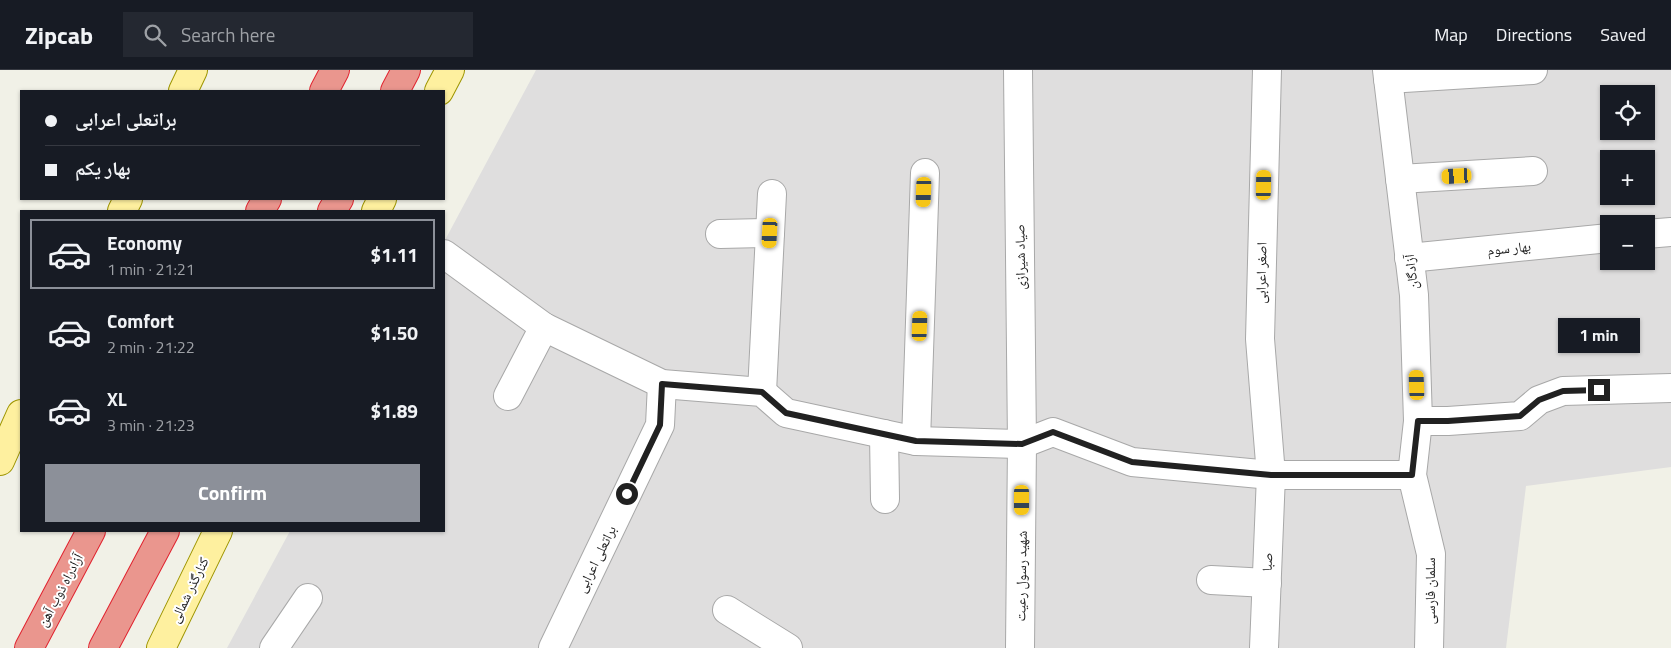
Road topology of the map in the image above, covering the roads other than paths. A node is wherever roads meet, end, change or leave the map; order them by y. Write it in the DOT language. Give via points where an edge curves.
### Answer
graph roads {
  1 [pos="193,70"];
  2 [pos="335,70"];
  3 [pos="406,70"];
  4 [pos="450,70"];
  5 [pos="1018,70"];
  6 [pos="1266,70"];
  7 [pos="1533,70"];
  8 [pos="1387,74"];
  9 [pos="183,90"];
  10 [pos="325,90"];
  11 [pos="396,90"];
  12 [pos="440,90"];
  13 [pos="1533,171"];
  14 [pos="925,173"];
  15 [pos="1400,179"];
  16 [pos="772,194"];
  17 [pos="1671,232"];
  18 [pos="770,233"];
  19 [pos="1655,233"];
  20 [pos="720,234"];
  21 [pos="1600,239"];
  22 [pos="445,255"];
  23 [pos="1409,258"];
  24 [pos="544,327"];
  25 [pos="662,384"];
  26 [pos="1671,388"];
  27 [pos="762,392"];
  28 [pos="508,396"];
  29 [pos="20,416"];
  30 [pos="1418,421"];
  31 [pos="884,434"];
  32 [pos="916,441"];
  33 [pos="1022,444"];
  34 [pos="0,461"];
  35 [pos="1271,475"];
  36 [pos="1412,475"];
  37 [pos="885,499"];
  38 [pos="90,532"];
  39 [pos="163,532"];
  40 [pos="218,532"];
  41 [pos="1211,580"];
  42 [pos="1267,583"];
  43 [pos="308,598"];
  44 [pos="727,610"];
  45 [pos="29,648"];
  46 [pos="103,648"];
  47 [pos="161,648"];
  48 [pos="274,648"];
  49 [pos="553,648"];
  50 [pos="788,648"];
  51 [pos="1020,648"];
  52 [pos="1264,648"];
  53 [pos="1430,648"];
  1 -- 9 [label="main road"];
  2 -- 10 [label="highway"];
  3 -- 11 [label="highway"];
  4 -- 12 [label="main road"];
  5 -- 33 [label="street, صیاد شیرازی"];
  6 -- 35 [label="street, اصغر اعرابی" via="1260,339"];
  7 -- 8 [label="street"];
  8 -- 15 [label="street, آزادگان"];
  13 -- 15 [label="street"];
  14 -- 32 [label="street"];
  15 -- 23 [label="street, آزادگان"];
  16 -- 18 [label="street"];
  17 -- 19 [label="street"];
  18 -- 20 [label="street"];
  18 -- 27 [label="street"];
  21 -- 23 [label="street, بهار سوم"];
  22 -- 24 [label="street"];
  23 -- 30 [label="street, آزادگان" via="1414,295"];
  24 -- 25 [label="street"];
  24 -- 28 [label="street"];
  25 -- 27 [label="street"];
  25 -- 49 [label="street, براتعلی اعرابی" via="660,425"];
  26 -- 30 [label="street" via="1563,391 1539,400 1520,416"];
  27 -- 31 [label="street" via="786,413"];
  29 -- 34 [label="main road"];
  30 -- 36 [label="street, آزادگان"];
  31 -- 32 [label="street"];
  31 -- 37 [label="street"];
  32 -- 33 [label="street"];
  33 -- 35 [label="street" via="1053,432 1132,462"];
  33 -- 51 [label="street, شهید رسول رعیت"];
  35 -- 36 [label="street"];
  35 -- 42 [label="street, صبا"];
  36 -- 53 [label="street, سلمان فارسی" via="1431,554"];
  38 -- 45 [label="highway, آزادراه ذوب آهن"];
  39 -- 46 [label="highway"];
  40 -- 47 [label="main road, کنارگذر شمالی"];
  41 -- 42 [label="street"];
  42 -- 52 [label="street, صبا"];
  43 -- 48 [label="street"];
  44 -- 50 [label="street"];
}
